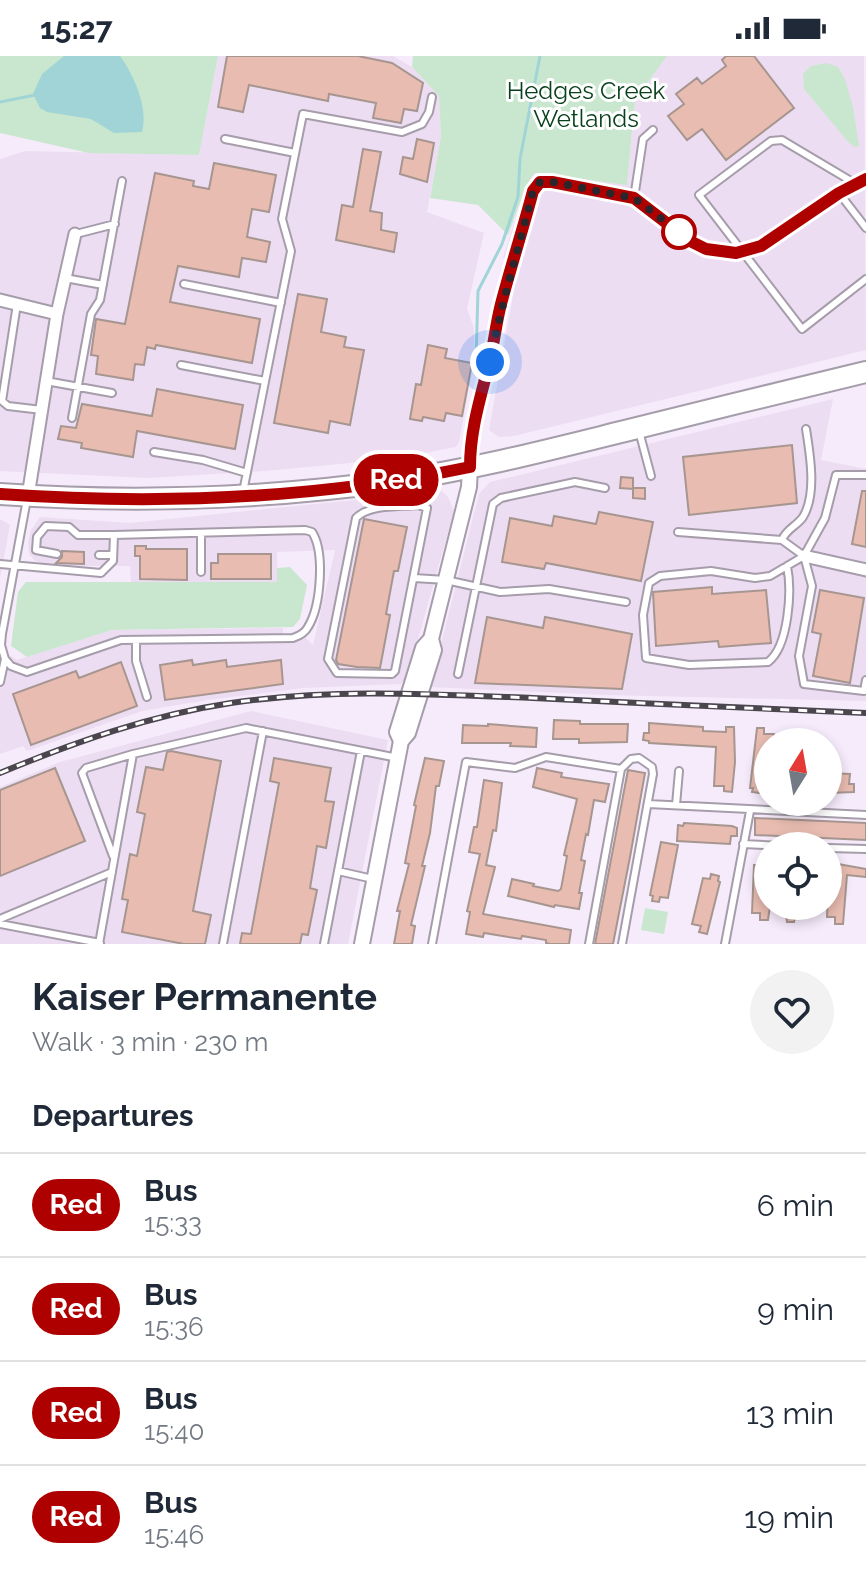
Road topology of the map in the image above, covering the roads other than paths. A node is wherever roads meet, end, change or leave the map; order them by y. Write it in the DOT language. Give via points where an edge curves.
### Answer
graph roads {
  1 [pos="432,97"];
  2 [pos="653,130"];
  3 [pos="225,139"];
  4 [pos="295,153"];
  5 [pos="866,179"];
  6 [pos="122,181"];
  7 [pos="856,184"];
  8 [pos="839,193"];
  9 [pos="634,198"];
  10 [pos="115,224"];
  11 [pos="866,228"];
  12 [pos="75,234"];
  13 [pos="741,251"];
  14 [pos="65,278"];
  15 [pos="866,279"];
  16 [pos="184,284"];
  17 [pos="508,284"];
  18 [pos="103,285"];
  19 [pos="0,300"];
  20 [pos="281,303"];
  21 [pos="17,304"];
  22 [pos="57,314"];
  23 [pos="181,365"];
  24 [pos="866,372"];
  25 [pos="46,381"];
  26 [pos="265,381"];
  27 [pos="78,387"];
  28 [pos="112,393"];
  29 [pos="42,410"];
  30 [pos="72,418"];
  31 [pos="638,428"];
  32 [pos="806,429"];
  33 [pos="154,452"];
  34 [pos="470,467"];
  35 [pos="247,473"];
  36 [pos="866,475"];
  37 [pos="651,476"];
  38 [pos="605,488"];
  39 [pos="0,494"];
  40 [pos="243,495"];
  41 [pos="28,496"];
  42 [pos="678,532"];
  43 [pos="201,534"];
  44 [pos="114,535"];
  45 [pos="782,540"];
  46 [pos="47,553"];
  47 [pos="57,554"];
  48 [pos="99,555"];
  49 [pos="113,555"];
  50 [pos="804,556"];
  51 [pos="0,564"];
  52 [pos="15,566"];
  53 [pos="787,566"];
  54 [pos="47,568"];
  55 [pos="866,570"];
  56 [pos="201,572"];
  57 [pos="414,578"];
  58 [pos="446,580"];
  59 [pos="477,587"];
  60 [pos="626,602"];
  61 [pos="136,640"];
  62 [pos="0,645"];
  63 [pos="5,659"];
  64 [pos="458,674"];
  65 [pos="866,680"];
  66 [pos="0,682"];
  67 [pos="147,697"];
  68 [pos="263,731"];
  69 [pos="361,751"];
  70 [pos="133,754"];
  71 [pos="398,758"];
  72 [pos="621,769"];
  73 [pos="679,771"];
  74 [pos="648,804"];
  75 [pos="676,805"];
  76 [pos="750,811"];
  77 [pos="866,815"];
  78 [pos="743,844"];
  79 [pos="754,845"];
  80 [pos="842,848"];
  81 [pos="866,849"];
  82 [pos="114,859"];
  83 [pos="338,871"];
  84 [pos="112,872"];
  85 [pos="375,879"];
  86 [pos="0,921"];
  87 [pos="100,944"];
  88 [pos="223,944"];
  89 [pos="324,944"];
  90 [pos="362,944"];
  91 [pos="432,944"];
  92 [pos="589,944"];
  93 [pos="622,944"];
  94 [pos="725,944"];
  1 -- 4 [label="lane" via="422,124 402,132 303,114"];
  2 -- 9 [label="lane" via="643,139"];
  3 -- 4 [label="lane"];
  4 -- 20 [label="lane" via="282,219 291,251"];
  5 -- 7 [label="lane"];
  6 -- 10 [label="lane"];
  7 -- 8 [label="lane"];
  7 -- 13 [label="lane" via="782,140 771,141 699,195"];
  8 -- 11 [label="lane"];
  8 -- 13 [label="lane" via="761,246"];
  9 -- 13 [label="lane" via="706,249"];
  9 -- 17 [label="lane" via="540,182"];
  10 -- 12 [label="lane"];
  10 -- 18 [label="lane"];
  12 -- 14 [label="street"];
  13 -- 15 [label="lane" via="802,329"];
  14 -- 18 [label="lane"];
  14 -- 22 [label="street"];
  16 -- 20 [label="lane"];
  17 -- 34 [label="street" via="478,402"];
  18 -- 27 [label="lane" via="91,314"];
  19 -- 21 [label="street"];
  20 -- 26 [label="lane"];
  21 -- 22 [label="street"];
  21 -- 29 [label="lane" via="2,401"];
  22 -- 25 [label="street"];
  23 -- 26 [label="lane"];
  24 -- 31 [label="highway"];
  25 -- 27 [label="lane"];
  25 -- 29 [label="street"];
  26 -- 35 [label="lane"];
  27 -- 28 [label="lane"];
  27 -- 30 [label="lane"];
  29 -- 41 [label="street"];
  31 -- 34 [label="highway"];
  31 -- 37 [label="lane"];
  32 -- 45 [label="lane" via="811,483 803,517"];
  33 -- 35 [label="lane"];
  34 -- 40 [label="highway" via="373,483"];
  34 -- 58 [label="street"];
  35 -- 40 [label="lane"];
  36 -- 50 [label="lane" via="836,475 825,518"];
  38 -- 59 [label="lane" via="575,482 493,504"];
  39 -- 41 [label="highway"];
  40 -- 41 [label="highway"];
  41 -- 52 [label="lane"];
  42 -- 45 [label="lane"];
  43 -- 44 [label="lane"];
  43 -- 56 [label="lane"];
  43 -- 61 [label="lane" via="312,532 320,568 308,627 286,639"];
  44 -- 46 [label="lane" via="78,535 69,527 46,526 37,537 36,550"];
  44 -- 49 [label="lane"];
  45 -- 50 [label="lane"];
  46 -- 47 [label="lane"];
  46 -- 54 [label="lane"];
  48 -- 49 [label="lane"];
  49 -- 54 [label="lane" via="101,573"];
  50 -- 53 [label="lane"];
  50 -- 55 [label="street"];
  50 -- 65 [label="lane" via="812,586 799,656 804,684 864,691"];
  51 -- 52 [label="lane"];
  52 -- 54 [label="lane"];
  52 -- 62 [label="lane"];
  53 -- 53 [label="lane" via="755,578 711,571 660,576 649,583 643,615 646,658 689,665 768,662 783,633 791,585"];
  57 -- 57 [label="lane" via="395,671 333,670 328,659 360,514 427,508"];
  57 -- 58 [label="lane"];
  58 -- 59 [label="lane"];
  58 -- 71 [label="street" via="397,732"];
  59 -- 60 [label="lane" via="500,592 549,589"];
  59 -- 64 [label="lane"];
  61 -- 63 [label="lane" via="121,640 27,672"];
  61 -- 67 [label="lane"];
  62 -- 63 [label="lane"];
  63 -- 66 [label="lane"];
  68 -- 69 [label="lane"];
  68 -- 70 [label="lane" via="246,728"];
  68 -- 88 [label="lane"];
  69 -- 71 [label="lane"];
  69 -- 83 [label="lane"];
  70 -- 82 [label="lane"];
  70 -- 82 [label="lane" via="82,773"];
  71 -- 85 [label="street"];
  72 -- 74 [label="lane" via="639,758 652,767"];
  72 -- 91 [label="lane" via="546,757 515,768 466,762"];
  72 -- 92 [label="lane"];
  73 -- 75 [label="lane"];
  74 -- 75 [label="lane"];
  74 -- 93 [label="lane"];
  75 -- 76 [label="lane"];
  76 -- 77 [label="lane"];
  76 -- 78 [label="lane"];
  78 -- 79 [label="lane"];
  78 -- 94 [label="lane"];
  80 -- 81 [label="lane"];
  82 -- 84 [label="lane"];
  83 -- 85 [label="lane"];
  83 -- 89 [label="lane"];
  84 -- 86 [label="lane"];
  84 -- 87 [label="lane"];
  85 -- 90 [label="street"];
  86 -- 87 [label="lane"];
}
